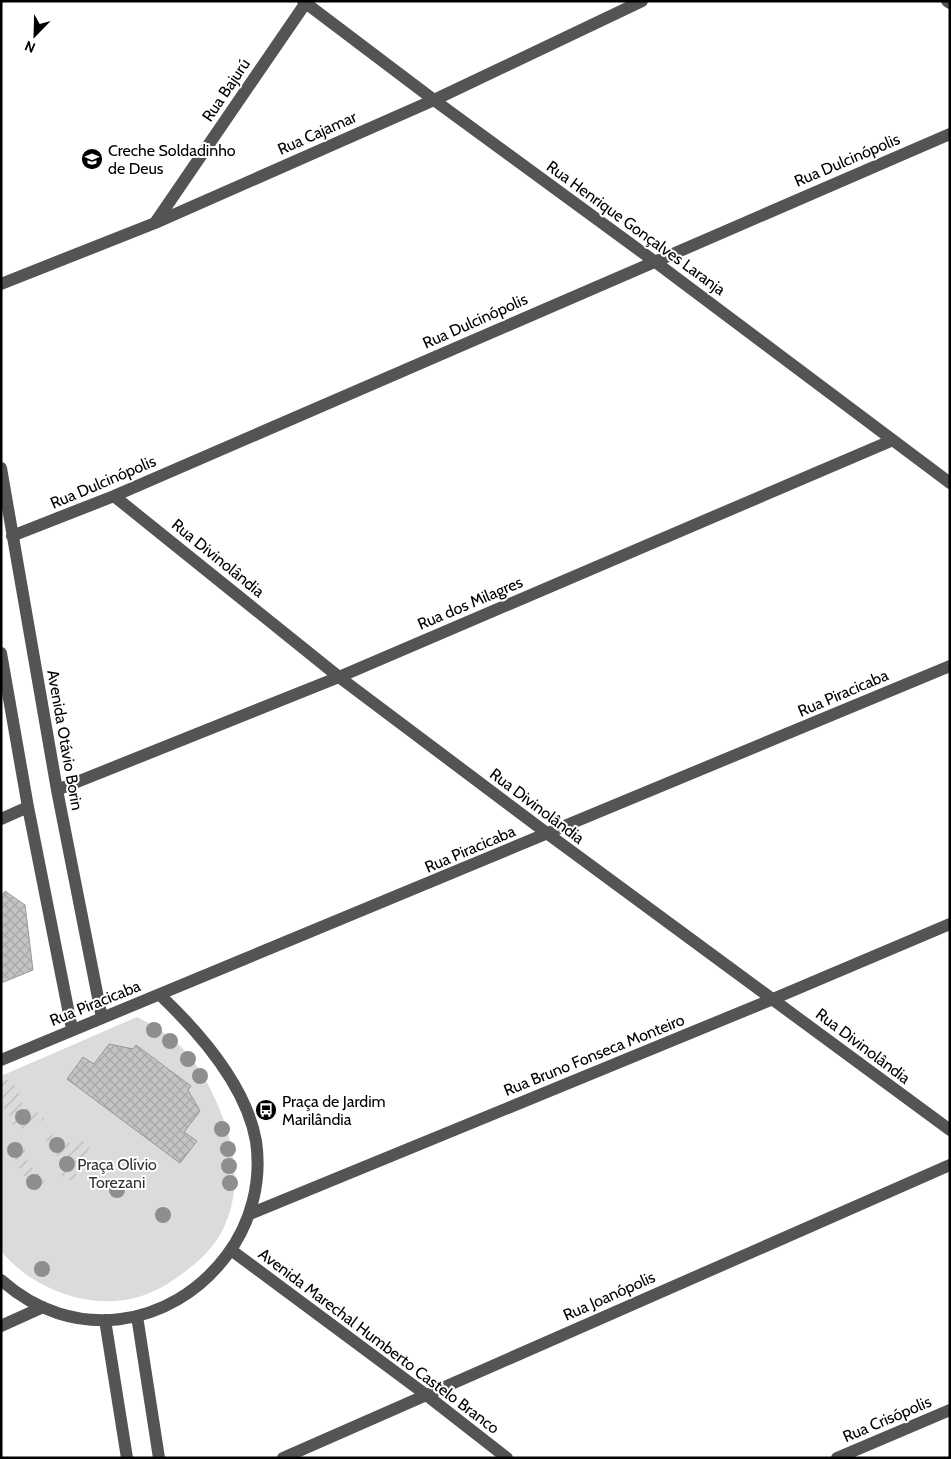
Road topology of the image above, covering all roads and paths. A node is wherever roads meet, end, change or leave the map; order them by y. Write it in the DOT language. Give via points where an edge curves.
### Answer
graph roads {
  1 [pos="642,1"];
  2 [pos="305,2"];
  3 [pos="434,100"];
  4 [pos="950,134"];
  5 [pos="155,223"];
  6 [pos="654,261"];
  7 [pos="1,284"];
  8 [pos="893,440"];
  9 [pos="1,468"];
  10 [pos="950,483"];
  11 [pos="114,496"];
  12 [pos="12,536"];
  13 [pos="1,653"];
  14 [pos="950,666"];
  15 [pos="339,677"];
  16 [pos="57,790"];
  17 [pos="28,807"];
  18 [pos="1,819"];
  19 [pos="548,834"];
  20 [pos="950,924"];
  21 [pos="160,995"];
  22 [pos="773,999"];
  23 [pos="102,1018"];
  24 [pos="72,1029"];
  25 [pos="1,1060"];
  26 [pos="950,1130"];
  27 [pos="950,1165"];
  28 [pos="250,1214"];
  29 [pos="231,1250"];
  30 [pos="1,1280"];
  31 [pos="43,1307"];
  32 [pos="137,1316"];
  33 [pos="105,1320"];
  34 [pos="1,1326"];
  35 [pos="425,1394"];
  36 [pos="950,1410"];
  37 [pos="126,1458"];
  38 [pos="159,1458"];
  39 [pos="283,1458"];
  40 [pos="507,1458"];
  41 [pos="837,1458"];
  1 -- 3 [label="street, Rua Cajamar"];
  2 -- 3 [label="street, Rua Henrique Gonçalves Laranja"];
  2 -- 5 [label="street, Rua Bajurú"];
  3 -- 5 [label="street, Rua Cajamar"];
  3 -- 6 [label="street, Rua Henrique Gonçalves Laranja"];
  4 -- 6 [label="street, Rua Dulcinópolis"];
  5 -- 7 [label="street, Rua Cajamar"];
  6 -- 8 [label="street, Rua Henrique Gonçalves Laranja"];
  6 -- 11 [label="street, Rua Dulcinópolis"];
  8 -- 10 [label="street, Rua Henrique Gonçalves Laranja"];
  8 -- 15 [label="street, Rua dos Milagres"];
  9 -- 12 [label="street, Avenida Otávio Borin"];
  11 -- 12 [label="street, Rua Dulcinópolis"];
  11 -- 15 [label="street, Rua Divinolândia"];
  12 -- 16 [label="street, Avenida Otávio Borin"];
  13 -- 17 [label="street"];
  14 -- 19 [label="street, Rua Piracicaba"];
  15 -- 16 [label="street, Rua dos Milagres"];
  15 -- 19 [label="street, Rua Divinolândia"];
  16 -- 23 [label="street, Avenida Otávio Borin"];
  17 -- 18 [label="street"];
  17 -- 24 [label="street"];
  19 -- 21 [label="street, Rua Piracicaba"];
  19 -- 22 [label="street, Rua Divinolândia"];
  20 -- 22 [label="street, Rua Bruno Fonseca Monteiro"];
  21 -- 23 [label="street, Rua Piracicaba"];
  21 -- 28 [label="street" via="210,1050 231,1081 251,1123 258,1159"];
  22 -- 26 [label="street, Rua Divinolândia"];
  22 -- 28 [label="street, Rua Bruno Fonseca Monteiro"];
  23 -- 24 [label="street, Rua Piracicaba"];
  24 -- 25 [label="street, Rua Piracicaba"];
  27 -- 35 [label="street, Rua Joanópolis"];
  28 -- 29 [label="street"];
  29 -- 32 [label="street" via="200,1285 167,1306"];
  29 -- 35 [label="street, Avenida Marechal Humberto Castelo Branco"];
  30 -- 31 [label="street" via="18,1294"];
  31 -- 33 [label="street" via="73,1318"];
  31 -- 34 [label="street"];
  32 -- 33 [label="street"];
  32 -- 38 [label="street"];
  33 -- 37 [label="street"];
  35 -- 39 [label="street, Rua Joanópolis"];
  35 -- 40 [label="street, Avenida Marechal Humberto Castelo Branco"];
  36 -- 41 [label="street, Rua Crisópolis"];
}
